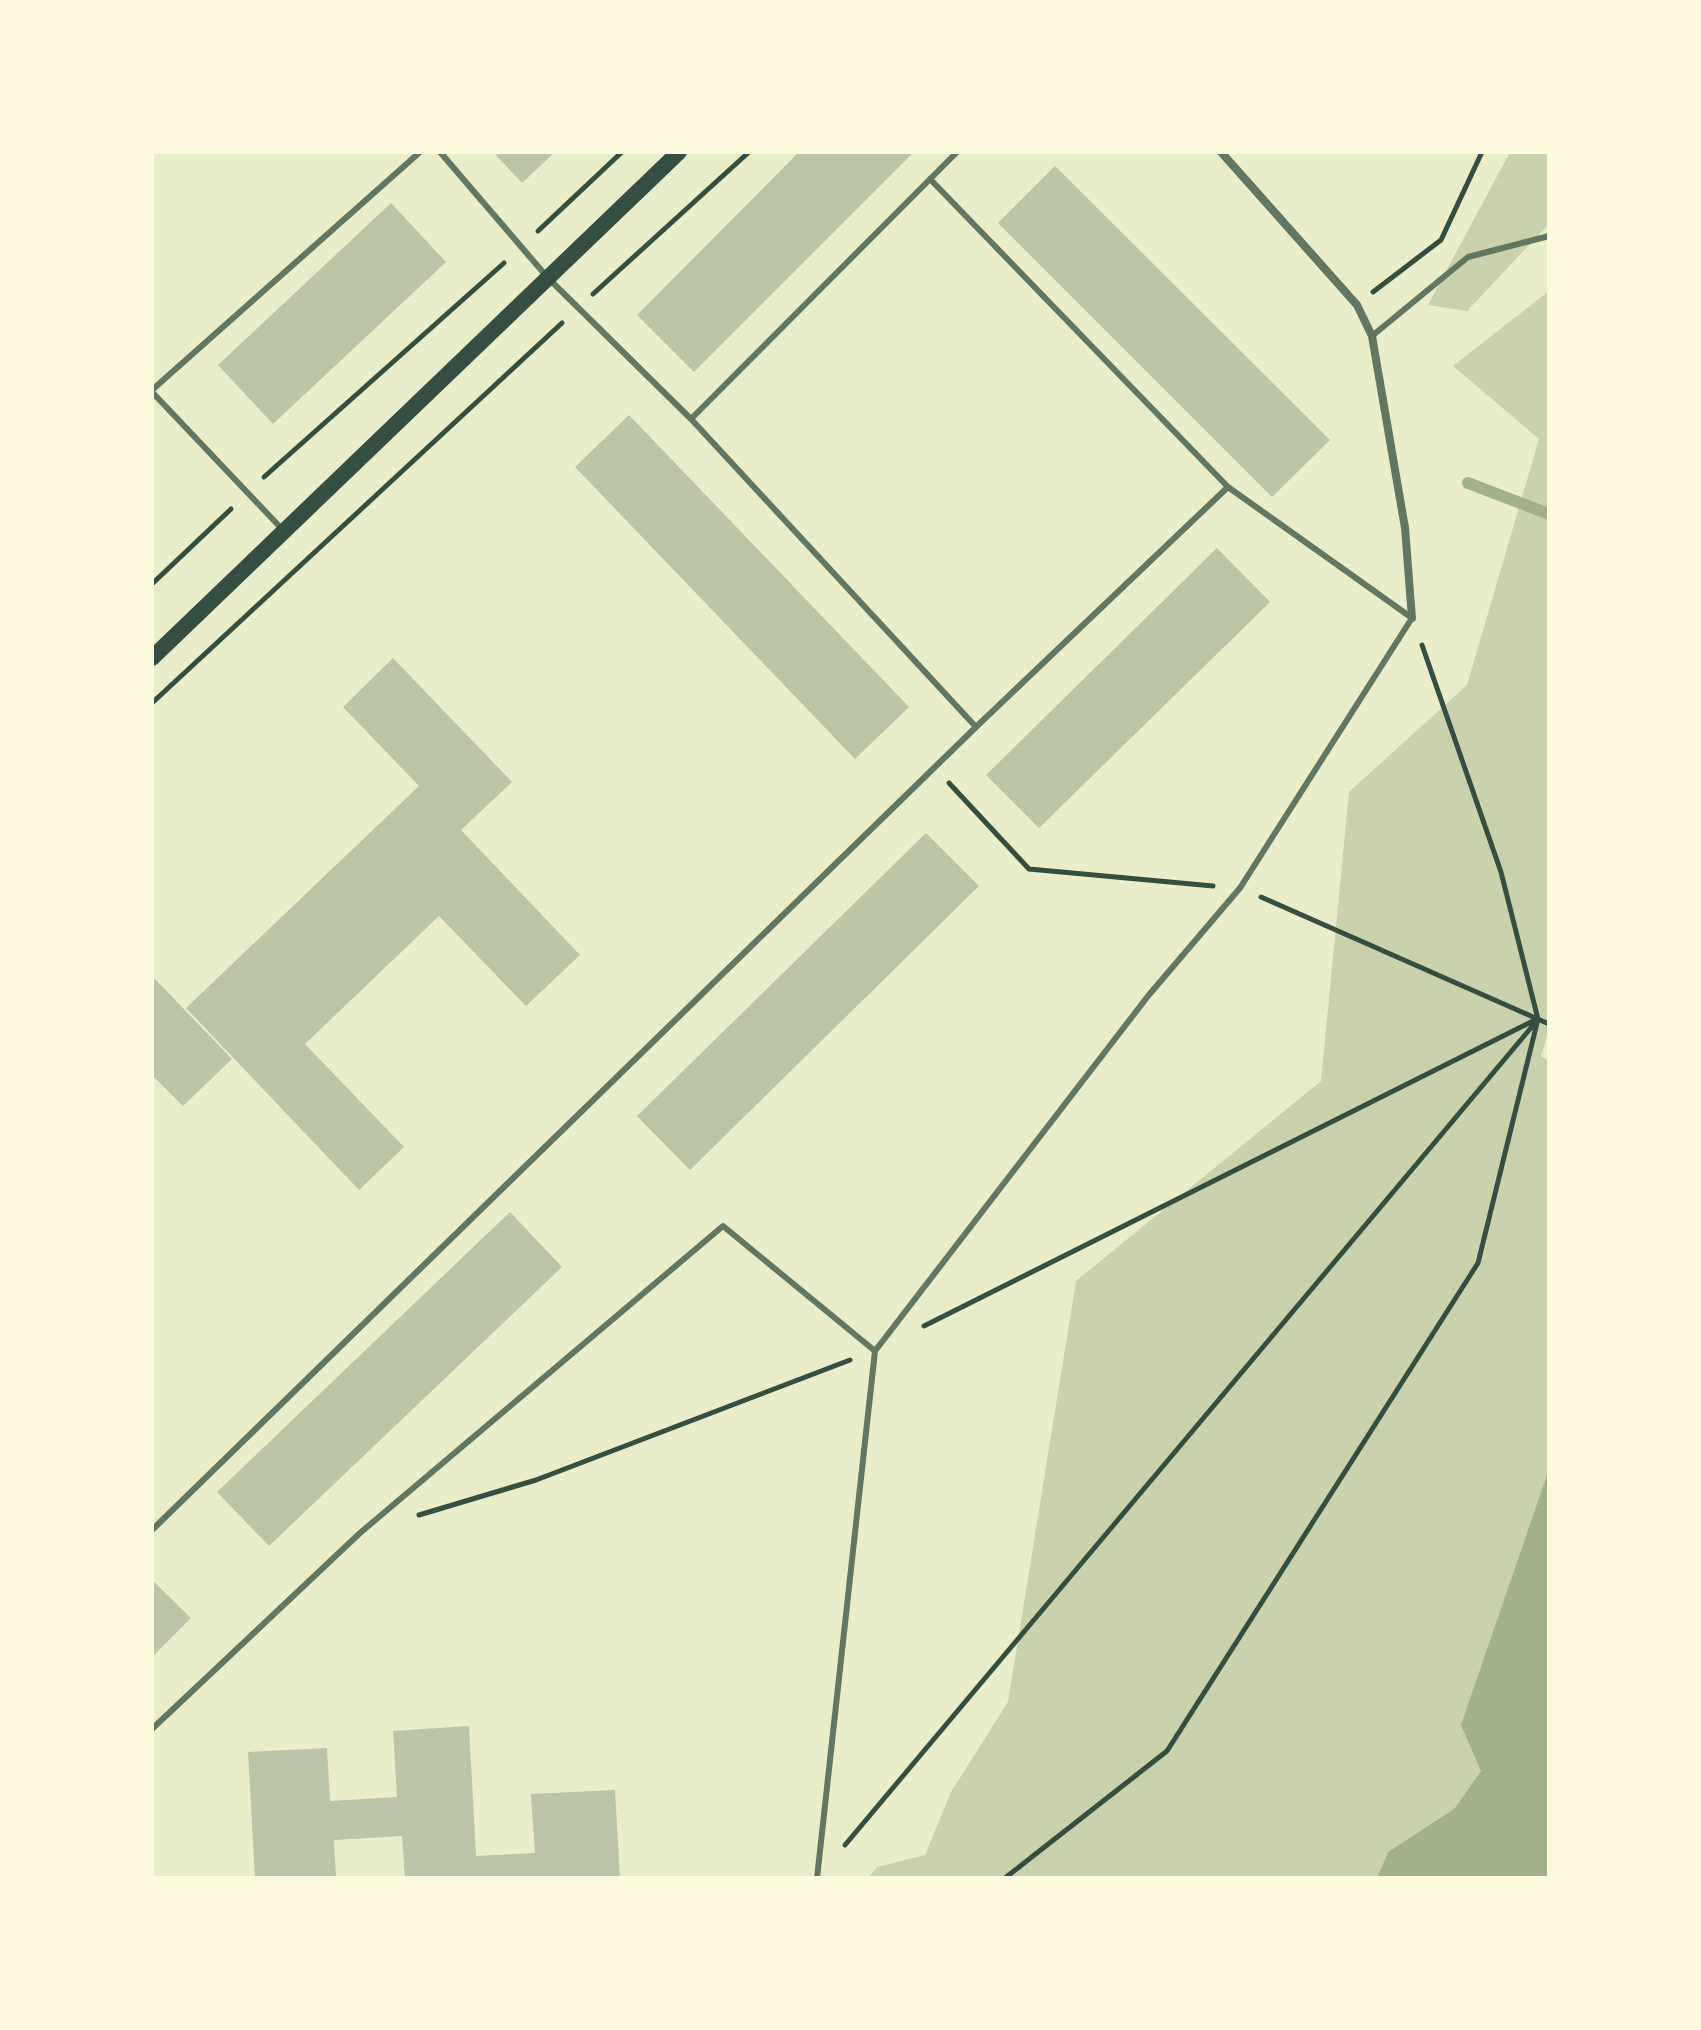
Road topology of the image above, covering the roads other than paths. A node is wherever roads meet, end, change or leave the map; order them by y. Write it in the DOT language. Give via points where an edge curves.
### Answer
graph roads {
  1 [pos="420,152"];
  2 [pos="440,152"];
  3 [pos="679,152"];
  4 [pos="957,152"];
  5 [pos="1221,152"];
  6 [pos="930,179"];
  7 [pos="1549,236"];
  8 [pos="548,278"];
  9 [pos="1372,336"];
  10 [pos="152,391"];
  11 [pos="691,419"];
  12 [pos="1228,487"];
  13 [pos="285,531"];
  14 [pos="1412,618"];
  15 [pos="152,658"];
  16 [pos="976,727"];
  17 [pos="875,1351"];
  18 [pos="152,1530"];
  19 [pos="152,1729"];
  20 [pos="819,1876"];
  1 -- 10 [label="lane"];
  2 -- 8 [label="lane"];
  3 -- 8 [label="main road"];
  4 -- 6 [label="lane"];
  5 -- 9 [label="street" via="1357,305"];
  6 -- 11 [label="lane"];
  6 -- 12 [label="lane"];
  7 -- 9 [label="lane" via="1468,257"];
  8 -- 11 [label="lane"];
  8 -- 13 [label="main road"];
  9 -- 14 [label="street" via="1405,528"];
  10 -- 13 [label="lane"];
  11 -- 16 [label="lane"];
  12 -- 14 [label="lane"];
  12 -- 16 [label="lane"];
  13 -- 15 [label="main road"];
  14 -- 17 [label="lane" via="1240,888 1148,996"];
  16 -- 18 [label="lane"];
  17 -- 19 [label="lane" via="723,1226 360,1533"];
  17 -- 20 [label="lane"];
}
